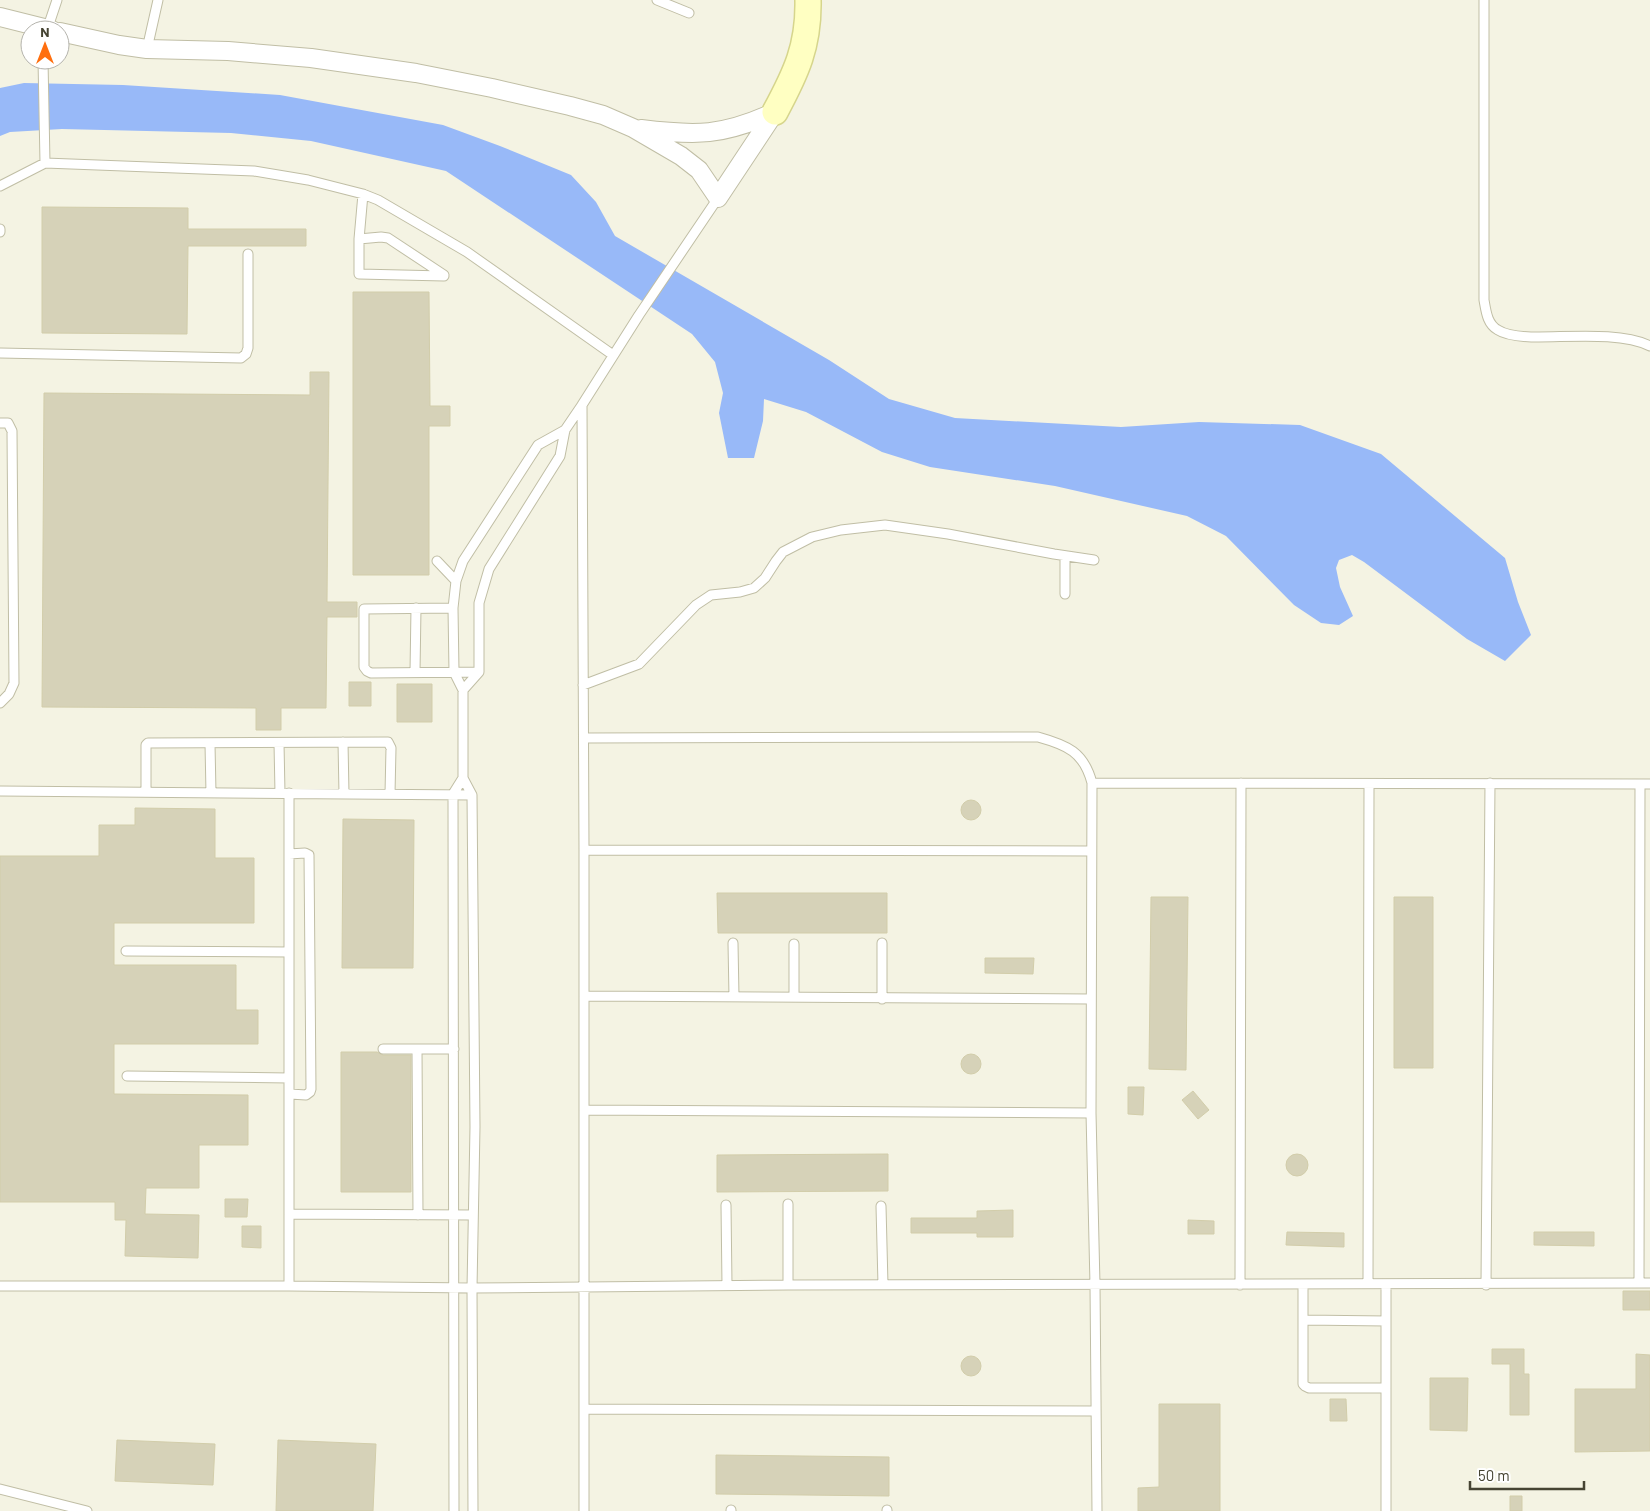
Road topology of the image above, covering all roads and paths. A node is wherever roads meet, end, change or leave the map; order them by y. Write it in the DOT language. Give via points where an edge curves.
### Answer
graph roads {
  1 [pos="57,0"];
  2 [pos="158,0"];
  3 [pos="657,0"];
  4 [pos="808,0"];
  5 [pos="1484,0"];
  6 [pos="689,13"];
  7 [pos="0,18"];
  8 [pos="54,20"];
  9 [pos="20,23"];
  10 [pos="70,34"];
  11 [pos="146,49"];
  12 [pos="43,70"];
  13 [pos="775,112"];
  14 [pos="633,128"];
  15 [pos="45,163"];
  16 [pos="0,186"];
  17 [pos="363,194"];
  18 [pos="718,198"];
  19 [pos="360,240"];
  20 [pos="248,254"];
  21 [pos="1650,346"];
  22 [pos="0,353"];
  23 [pos="613,355"];
  24 [pos="582,405"];
  25 [pos="0,422"];
  26 [pos="565,430"];
  27 [pos="1065,556"];
  28 [pos="1094,560"];
  29 [pos="437,561"];
  30 [pos="456,581"];
  31 [pos="1065,594"];
  32 [pos="416,608"];
  33 [pos="453,608"];
  34 [pos="415,672"];
  35 [pos="454,672"];
  36 [pos="479,672"];
  37 [pos="583,685"];
  38 [pos="463,690"];
  39 [pos="0,703"];
  40 [pos="584,738"];
  41 [pos="344,742"];
  42 [pos="279,743"];
  43 [pos="210,744"];
  44 [pos="463,778"];
  45 [pos="1092,783"];
  46 [pos="1241,784"];
  47 [pos="1369,784"];
  48 [pos="1490,784"];
  49 [pos="1640,784"];
  50 [pos="1650,784"];
  51 [pos="0,791"];
  52 [pos="146,792"];
  53 [pos="211,792"];
  54 [pos="284,793"];
  55 [pos="344,794"];
  56 [pos="390,794"];
  57 [pos="453,794"];
  58 [pos="472,795"];
  59 [pos="584,850"];
  60 [pos="1091,851"];
  61 [pos="289,854"];
  62 [pos="733,943"];
  63 [pos="882,943"];
  64 [pos="794,944"];
  65 [pos="126,951"];
  66 [pos="289,952"];
  67 [pos="584,996"];
  68 [pos="734,997"];
  69 [pos="794,997"];
  70 [pos="882,999"];
  71 [pos="1091,999"];
  72 [pos="383,1049"];
  73 [pos="417,1049"];
  74 [pos="454,1049"];
  75 [pos="127,1076"];
  76 [pos="289,1078"];
  77 [pos="290,1094"];
  78 [pos="584,1110"];
  79 [pos="1091,1113"];
  80 [pos="788,1204"];
  81 [pos="726,1205"];
  82 [pos="881,1206"];
  83 [pos="289,1214"];
  84 [pos="418,1215"];
  85 [pos="453,1215"];
  86 [pos="473,1215"];
  87 [pos="1368,1283"];
  88 [pos="1639,1283"];
  89 [pos="1650,1283"];
  90 [pos="1095,1284"];
  91 [pos="1240,1284"];
  92 [pos="1303,1284"];
  93 [pos="1386,1284"];
  94 [pos="727,1285"];
  95 [pos="788,1285"];
  96 [pos="883,1285"];
  97 [pos="1486,1285"];
  98 [pos="0,1286"];
  99 [pos="289,1286"];
  100 [pos="584,1286"];
  101 [pos="453,1288"];
  102 [pos="472,1288"];
  103 [pos="1304,1320"];
  104 [pos="1386,1321"];
  105 [pos="1386,1388"];
  106 [pos="584,1409"];
  107 [pos="1096,1411"];
  108 [pos="0,1489"];
  109 [pos="87,1511"];
  110 [pos="454,1511"];
  111 [pos="473,1511"];
  112 [pos="584,1511"];
  113 [pos="1096,1511"];
  114 [pos="1386,1511"];
  1 -- 8 [label="lane"];
  2 -- 11 [label="lane"];
  3 -- 6 [label="lane"];
  4 -- 13 [label="street" via="804,49 794,77"];
  5 -- 21 [label="lane" via="1484,300 1487,318 1498,331 1522,337 1616,337"];
  7 -- 9 [label="street"];
  10 -- 11 [label="street"];
  11 -- 14 [label="street" via="282,55 416,73 570,106"];
  12 -- 15 [label="lane"];
  13 -- 14 [label="street" via="721,132 692,134"];
  13 -- 18 [label="street"];
  14 -- 18 [label="street" via="681,156 698,170"];
  15 -- 16 [label="lane"];
  15 -- 17 [label="lane" via="254,171"];
  17 -- 19 [label="lane"];
  17 -- 23 [label="lane" via="467,252"];
  18 -- 23 [label="lane"];
  19 -- 19 [label="lane" via="388,238 444,276 359,274"];
  20 -- 22 [label="lane" via="248,348 241,358"];
  23 -- 24 [label="lane"];
  24 -- 26 [label="lane"];
  24 -- 37 [label="lane"];
  25 -- 39 [label="lane" via="8,424 12,431 14,683"];
  26 -- 30 [label="lane" via="538,445 463,561"];
  26 -- 36 [label="lane" via="560,456 489,569 479,603"];
  27 -- 28 [label="lane"];
  27 -- 31 [label="lane"];
  27 -- 37 [label="lane" via="884,525 812,537 783,552 754,588 712,595 696,605 639,664"];
  29 -- 30 [label="lane"];
  30 -- 33 [label="lane"];
  32 -- 33 [label="lane"];
  32 -- 34 [label="lane"];
  32 -- 34 [label="lane" via="364,609 363,661 371,673"];
  33 -- 35 [label="lane"];
  34 -- 35 [label="lane"];
  35 -- 36 [label="lane"];
  35 -- 38 [label="lane"];
  36 -- 38 [label="lane"];
  37 -- 40 [label="lane"];
  38 -- 44 [label="lane"];
  40 -- 45 [label="lane" via="1038,737 1075,752 1088,768"];
  40 -- 59 [label="lane"];
  41 -- 42 [label="lane"];
  41 -- 55 [label="lane"];
  41 -- 56 [label="lane" via="390,743"];
  42 -- 43 [label="lane"];
  42 -- 54 [label="lane"];
  43 -- 52 [label="lane" via="148,743"];
  43 -- 53 [label="lane"];
  44 -- 57 [label="lane"];
  44 -- 58 [label="lane"];
  45 -- 46 [label="lane"];
  45 -- 60 [label="lane"];
  46 -- 47 [label="lane"];
  46 -- 91 [label="lane"];
  47 -- 48 [label="lane"];
  47 -- 87 [label="lane"];
  48 -- 49 [label="lane"];
  48 -- 97 [label="lane"];
  49 -- 50 [label="lane"];
  49 -- 88 [label="lane"];
  51 -- 52 [label="lane"];
  52 -- 53 [label="lane"];
  53 -- 54 [label="lane"];
  54 -- 55 [label="lane"];
  54 -- 61 [label="lane"];
  55 -- 56 [label="lane"];
  56 -- 57 [label="lane"];
  57 -- 58 [label="lane"];
  57 -- 74 [label="lane"];
  58 -- 86 [label="lane"];
  59 -- 60 [label="lane"];
  59 -- 67 [label="lane"];
  60 -- 71 [label="lane"];
  61 -- 66 [label="lane"];
  61 -- 77 [label="lane" via="309,855 311,1089 306,1095"];
  62 -- 68 [label="lane"];
  63 -- 70 [label="lane"];
  64 -- 69 [label="lane"];
  65 -- 66 [label="lane"];
  66 -- 76 [label="lane"];
  67 -- 68 [label="lane"];
  67 -- 78 [label="lane"];
  68 -- 69 [label="lane"];
  69 -- 70 [label="lane"];
  70 -- 71 [label="lane"];
  71 -- 79 [label="lane"];
  72 -- 73 [label="lane"];
  73 -- 74 [label="lane"];
  73 -- 84 [label="lane"];
  74 -- 85 [label="lane"];
  75 -- 76 [label="lane"];
  76 -- 77 [label="lane"];
  77 -- 83 [label="lane"];
  78 -- 79 [label="lane"];
  78 -- 100 [label="lane"];
  79 -- 90 [label="lane"];
  80 -- 95 [label="lane"];
  81 -- 94 [label="lane"];
  82 -- 96 [label="lane"];
  83 -- 84 [label="lane"];
  83 -- 99 [label="lane"];
  84 -- 85 [label="lane"];
  85 -- 86 [label="lane"];
  85 -- 101 [label="lane"];
  86 -- 102 [label="lane"];
  87 -- 92 [label="lane"];
  87 -- 93 [label="lane"];
  88 -- 89 [label="lane"];
  88 -- 97 [label="lane"];
  90 -- 91 [label="lane"];
  90 -- 96 [label="lane"];
  90 -- 107 [label="lane"];
  91 -- 92 [label="lane"];
  92 -- 103 [label="lane"];
  93 -- 97 [label="lane"];
  93 -- 104 [label="lane"];
  94 -- 95 [label="lane"];
  94 -- 100 [label="lane"];
  95 -- 96 [label="lane"];
  98 -- 99 [label="lane"];
  99 -- 101 [label="lane"];
  100 -- 102 [label="lane"];
  100 -- 106 [label="lane"];
  101 -- 102 [label="lane"];
  101 -- 110 [label="lane"];
  102 -- 111 [label="lane"];
  103 -- 104 [label="lane"];
  103 -- 105 [label="lane" via="1305,1386"];
  104 -- 105 [label="lane"];
  105 -- 114 [label="lane"];
  106 -- 107 [label="lane"];
  106 -- 112 [label="lane"];
  107 -- 113 [label="lane"];
  108 -- 109 [label="lane"];
}
